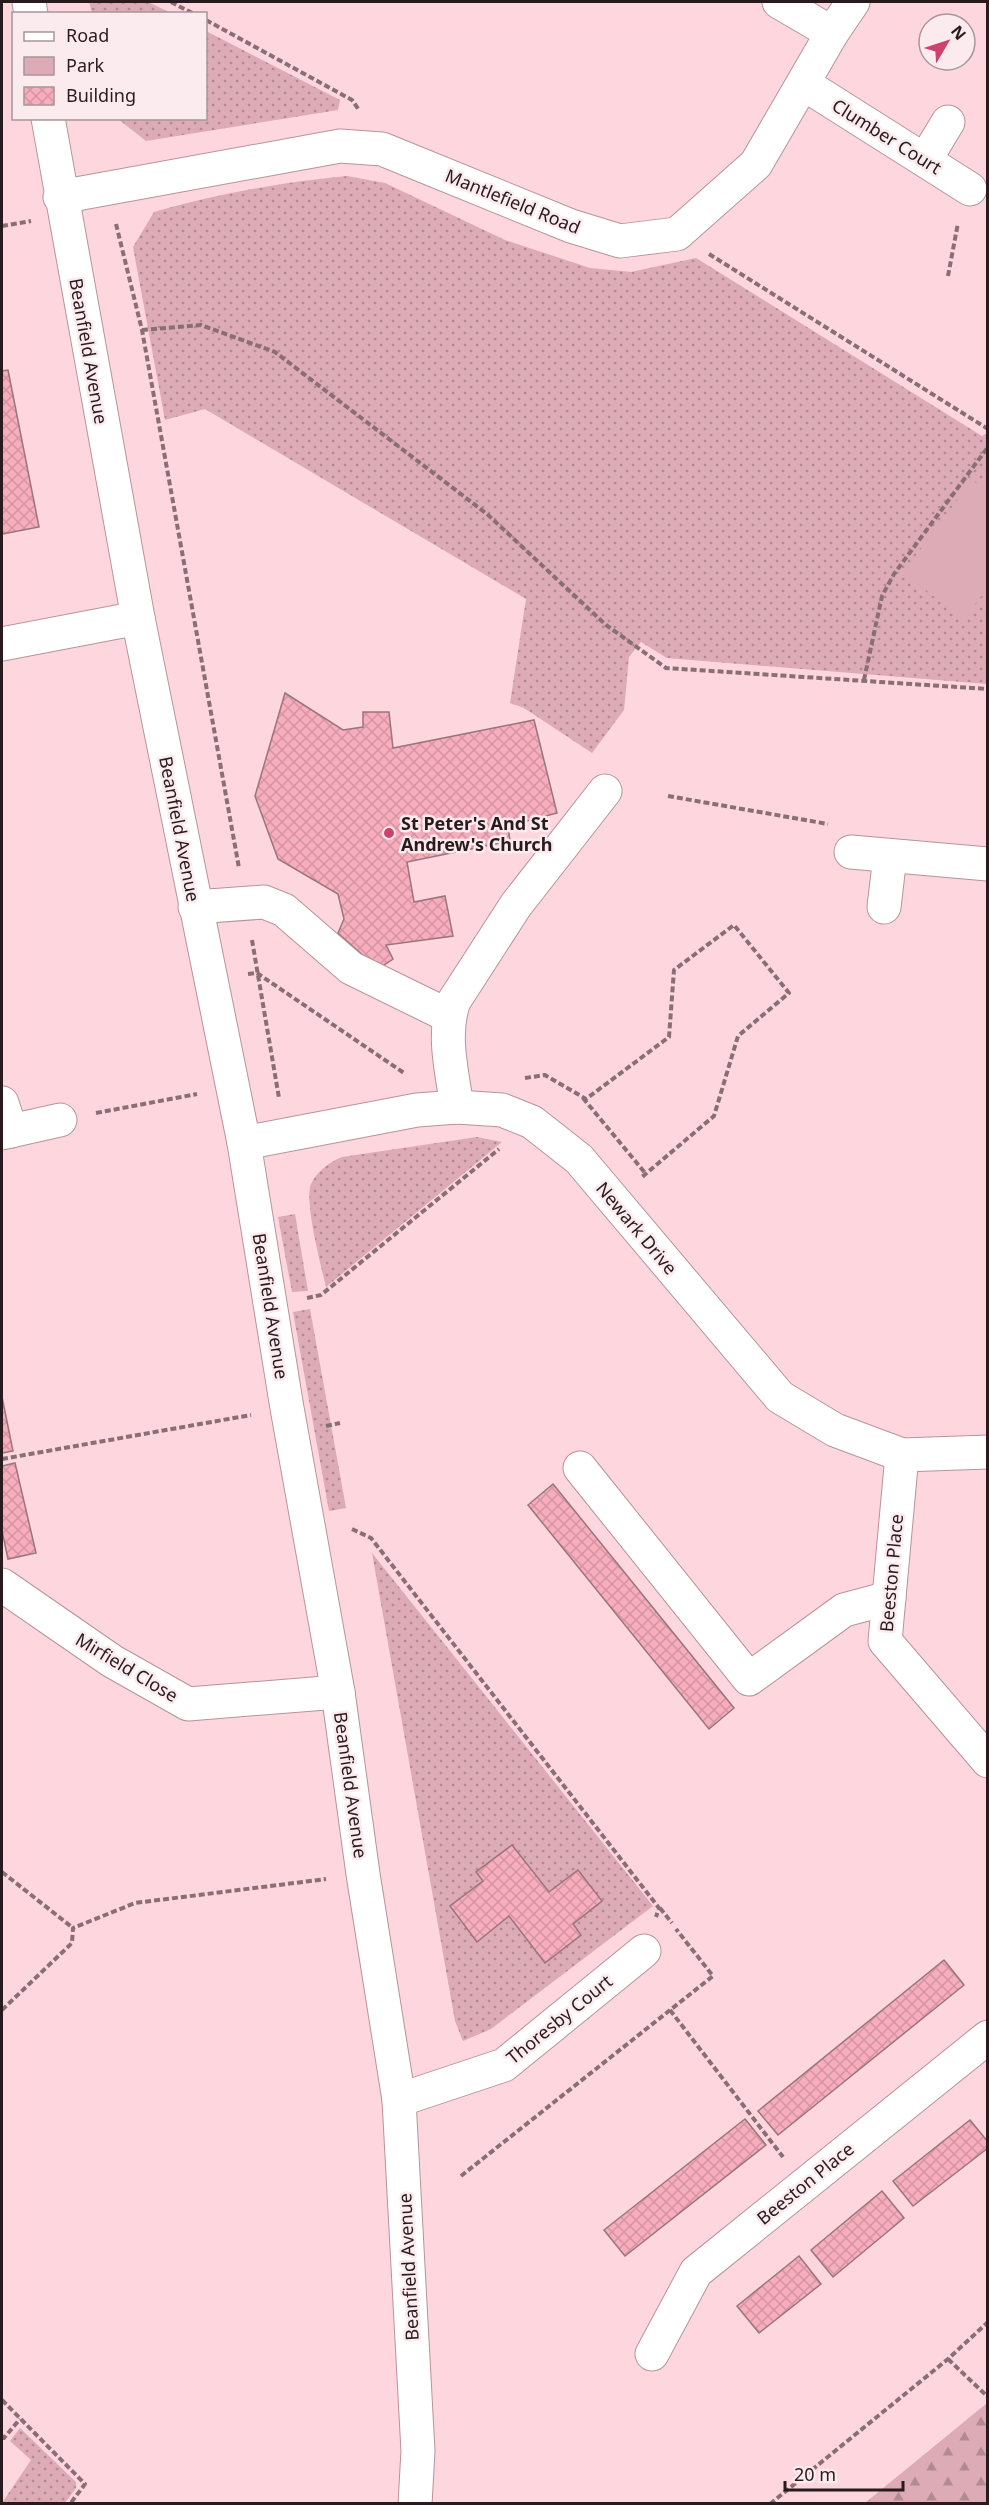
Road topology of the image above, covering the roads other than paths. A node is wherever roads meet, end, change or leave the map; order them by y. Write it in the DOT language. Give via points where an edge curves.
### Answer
graph roads {
  1 [pos="779,2"];
  2 [pos="853,2"];
  3 [pos="832,33"];
  4 [pos="804,84"];
  5 [pos="48,120"];
  6 [pos="948,122"];
  7 [pos="925,160"];
  8 [pos="970,189"];
  9 [pos="60,197"];
  10 [pos="138,618"];
  11 [pos="2,644"];
  12 [pos="605,791"];
  13 [pos="851,852"];
  14 [pos="890,856"];
  15 [pos="987,864"];
  16 [pos="195,907"];
  17 [pos="884,907"];
  18 [pos="449,1016"];
  19 [pos="457,1107"];
  20 [pos="60,1120"];
  21 [pos="5,1122"];
  22 [pos="244,1143"];
  23 [pos="987,1452"];
  24 [pos="902,1455"];
  25 [pos="580,1468"];
  26 [pos="2,1585"];
  27 [pos="889,1598"];
  28 [pos="338,1692"];
  29 [pos="987,1761"];
  30 [pos="644,1951"];
  31 [pos="987,2037"];
  32 [pos="399,2100"];
  33 [pos="652,2354"];
  34 [pos="416,2504"];
  1 -- 3 [label="street"];
  2 -- 3 [label="street"];
  3 -- 4 [label="street"];
  4 -- 7 [label="street, Clumber Court"];
  4 -- 9 [label="street, Mantlefield Road" via="756,164 677,234 620,241 570,226 382,148 340,146"];
  5 -- 9 [label="street, Beanfield Avenue"];
  6 -- 7 [label="street"];
  7 -- 8 [label="street, Clumber Court"];
  9 -- 10 [label="street, Beanfield Avenue"];
  10 -- 11 [label="street"];
  10 -- 16 [label="street, Beanfield Avenue"];
  12 -- 18 [label="street" via="516,905 454,1000"];
  13 -- 14 [label="street"];
  14 -- 15 [label="street"];
  14 -- 17 [label="street"];
  16 -- 18 [label="street" via="264,902 284,910 351,968"];
  16 -- 22 [label="street, Beanfield Avenue"];
  18 -- 19 [label="street"];
  19 -- 22 [label="street" via="417,1110"];
  19 -- 24 [label="street, Newark Drive" via="517,1116 579,1159 780,1397 834,1431"];
  20 -- 21 [label="street"];
  22 -- 28 [label="street, Beanfield Avenue"];
  23 -- 24 [label="street, Newark Drive"];
  24 -- 27 [label="street, Beeston Place"];
  25 -- 27 [label="street" via="749,1679 844,1610"];
  26 -- 28 [label="street, Mirfield Close" via="112,1661 188,1704"];
  27 -- 29 [label="street, Beeston Place" via="885,1641"];
  28 -- 32 [label="street, Beanfield Avenue"];
  30 -- 32 [label="street, Thoresby Court" via="504,2065"];
  31 -- 33 [label="street, Beeston Place" via="696,2272"];
  32 -- 34 [label="street, Beanfield Avenue" via="418,2451"];
}
